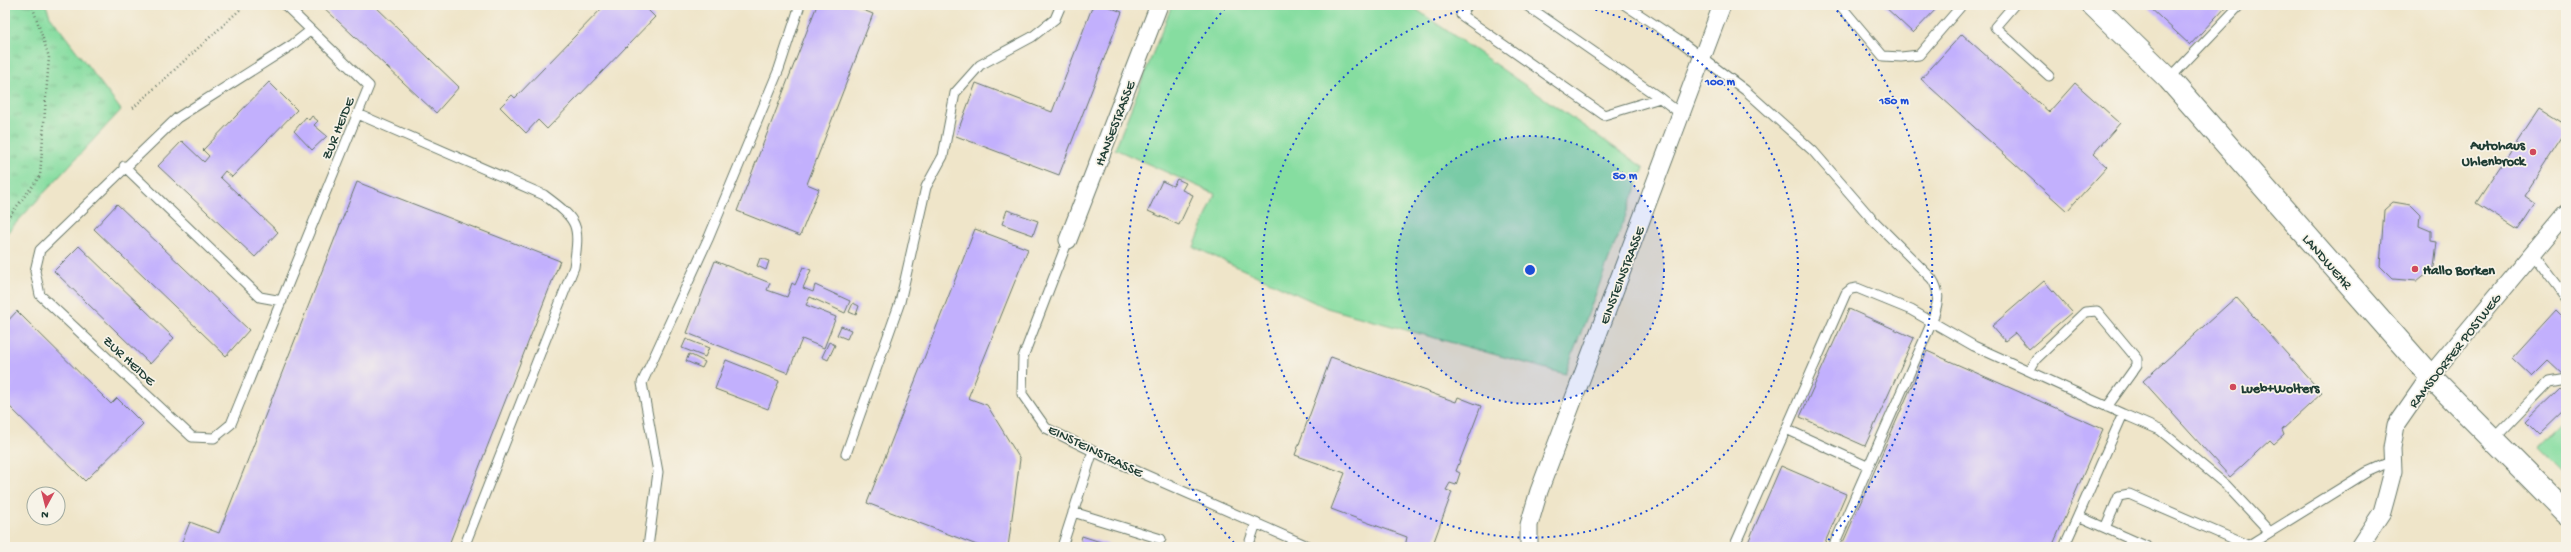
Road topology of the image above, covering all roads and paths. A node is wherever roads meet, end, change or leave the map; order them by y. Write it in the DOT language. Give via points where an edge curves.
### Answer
graph roads {
  1 [pos="32,5"];
  2 [pos="245,5"];
  3 [pos="286,5"];
  4 [pos="800,5"];
  5 [pos="1062,5"];
  6 [pos="1159,5"];
  7 [pos="1468,5"];
  8 [pos="1526,5"];
  9 [pos="1625,5"];
  10 [pos="1722,5"];
  11 [pos="1840,5"];
  12 [pos="1962,5"];
  13 [pos="2014,5"];
  14 [pos="2093,5"];
  15 [pos="2240,5"];
  16 [pos="311,30"];
  17 [pos="1702,58"];
  18 [pos="2049,76"];
  19 [pos="2169,79"];
  20 [pos="1660,98"];
  21 [pos="133,108"];
  22 [pos="358,114"];
  23 [pos="1681,114"];
  24 [pos="124,166"];
  25 [pos="2566,213"];
  26 [pos="5,222"];
  27 [pos="1068,240"];
  28 [pos="2532,253"];
  29 [pos="2566,298"];
  30 [pos="282,301"];
  31 [pos="1932,322"];
  32 [pos="2029,371"];
  33 [pos="2430,376"];
  34 [pos="2566,379"];
  35 [pos="2107,406"];
  36 [pos="2123,414"];
  37 [pos="1786,429"];
  38 [pos="2493,441"];
  39 [pos="1093,451"];
  40 [pos="846,454"];
  41 [pos="2394,460"];
  42 [pos="1868,466"];
  43 [pos="1073,512"];
  44 [pos="2566,513"];
  45 [pos="2078,516"];
  46 [pos="1256,523"];
  47 [pos="2105,528"];
  48 [pos="2270,532"];
  49 [pos="1161,539"];
  50 [pos="2247,546"];
  51 [pos="464,547"];
  52 [pos="648,547"];
  53 [pos="1062,547"];
  54 [pos="1248,547"];
  55 [pos="1310,547"];
  56 [pos="1529,547"];
  57 [pos="1734,547"];
  58 [pos="1833,547"];
  59 [pos="2064,547"];
  60 [pos="2148,547"];
  61 [pos="2359,547"];
  1 -- 26 [label="path" via="49,57 40,176"];
  2 -- 21 [label="path"];
  3 -- 16 [label="lane, ZUR HEIDE"];
  4 -- 52 [label="lane" via="779,69 715,222 642,383 658,472"];
  5 -- 40 [label="lane" via="1055,19 1032,36 980,65 955,93 943,156 926,187 900,302"];
  6 -- 27 [label="street, HANSESTRASSE"];
  7 -- 20 [label="lane" via="1461,15 1604,115"];
  8 -- 20 [label="lane"];
  9 -- 17 [label="lane"];
  10 -- 17 [label="street, EINSTEINSTRASSE"];
  11 -- 12 [label="lane" via="1883,56 1901,57 1919,55"];
  13 -- 18 [label="lane" via="1995,27"];
  14 -- 19 [label="main road, LANDWEHR"];
  15 -- 19 [label="lane"];
  16 -- 22 [label="lane, ZUR HEIDE" via="370,86"];
  16 -- 24 [label="lane, ZUR HEIDE" via="292,45 177,118"];
  17 -- 23 [label="street, EINSTEINSTRASSE"];
  17 -- 31 [label="lane" via="1745,90 1813,151 1872,219 1932,278 1938,289 1939,300"];
  19 -- 33 [label="main road, LANDWEHR"];
  20 -- 23 [label="lane"];
  22 -- 30 [label="lane, ZUR HEIDE"];
  22 -- 51 [label="lane" via="544,195 568,213 578,235 574,267"];
  23 -- 56 [label="street, EINSTEINSTRASSE" via="1539,491 1529,525"];
  24 -- 30 [label="lane" via="260,297"];
  24 -- 30 [label="lane, ZUR HEIDE" via="40,250 35,271 40,295 192,437 214,438 232,424"];
  25 -- 28 [label="street, RAMSDORFER POSTWEG"];
  27 -- 39 [label="lane, EINSTEINSTRASSE" via="1023,357 1022,394 1046,428"];
  28 -- 29 [label="lane"];
  28 -- 33 [label="street, RAMSDORFER POSTWEG"];
  31 -- 32 [label="lane" via="1974,346"];
  31 -- 37 [label="lane" via="1911,310 1858,288 1851,289 1846,293"];
  31 -- 42 [label="lane"];
  32 -- 35 [label="lane"];
  32 -- 35 [label="lane" via="2036,359 2085,312 2097,311 2137,359 2137,365"];
  33 -- 38 [label="main road, LANDWEHR"];
  33 -- 41 [label="street, RAMSDORFER POSTWEG" via="2396,425 2392,448"];
  34 -- 38 [label="lane" via="2549,382"];
  35 -- 36 [label="lane"];
  36 -- 45 [label="lane"];
  36 -- 48 [label="lane" via="2160,430 2226,484"];
  37 -- 42 [label="lane"];
  37 -- 57 [label="lane"];
  38 -- 44 [label="main road, LANDWEHR"];
  39 -- 43 [label="lane"];
  39 -- 46 [label="lane, EINSTEINSTRASSE"];
  41 -- 48 [label="lane" via="2368,472"];
  41 -- 61 [label="street, RAMSDORFER POSTWEG" via="2382,512"];
  42 -- 58 [label="lane"];
  43 -- 49 [label="lane"];
  43 -- 53 [label="lane"];
  45 -- 47 [label="lane"];
  45 -- 59 [label="lane"];
  46 -- 54 [label="lane"];
  46 -- 55 [label="lane, EINSTEINSTRASSE"];
  47 -- 50 [label="lane" via="2119,496 2130,494"];
  47 -- 60 [label="lane"];
  48 -- 50 [label="lane"];
}
